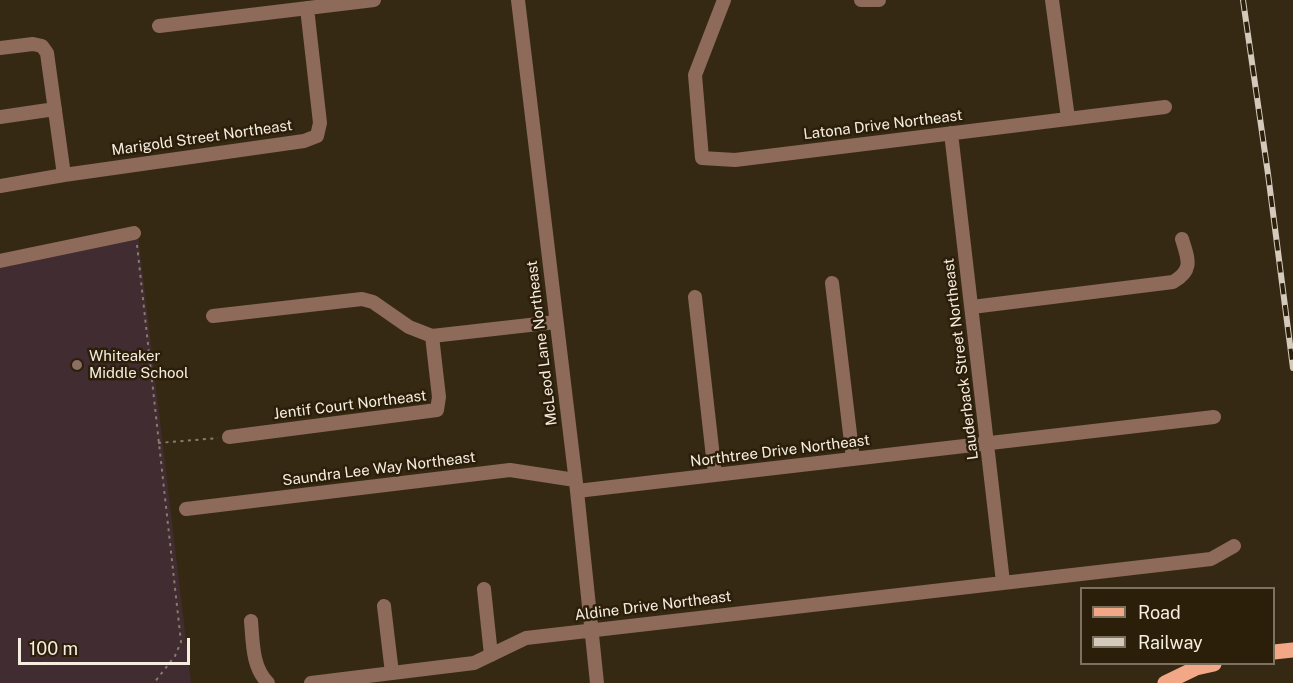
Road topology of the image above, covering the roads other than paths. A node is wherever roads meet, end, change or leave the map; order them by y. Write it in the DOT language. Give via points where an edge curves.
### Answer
graph roads {
  1 [pos="374,0"];
  2 [pos="518,0"];
  3 [pos="724,0"];
  4 [pos="861,0"];
  5 [pos="879,0"];
  6 [pos="1052,0"];
  7 [pos="307,8"];
  8 [pos="159,26"];
  9 [pos="0,48"];
  10 [pos="1166,107"];
  11 [pos="55,109"];
  12 [pos="0,117"];
  13 [pos="1068,118"];
  14 [pos="951,133"];
  15 [pos="64,175"];
  16 [pos="0,186"];
  17 [pos="134,237"];
  18 [pos="1182,239"];
  19 [pos="0,261"];
  20 [pos="832,283"];
  21 [pos="694,297"];
  22 [pos="972,307"];
  23 [pos="213,316"];
  24 [pos="556,322"];
  25 [pos="432,336"];
  26 [pos="1214,417"];
  27 [pos="229,437"];
  28 [pos="987,443"];
  29 [pos="853,459"];
  30 [pos="715,475"];
  31 [pos="576,486"];
  32 [pos="186,509"];
  33 [pos="1234,546"];
  34 [pos="1003,582"];
  35 [pos="484,589"];
  36 [pos="384,606"];
  37 [pos="251,621"];
  38 [pos="590,630"];
  39 [pos="1293,650"];
  40 [pos="1275,652"];
  41 [pos="491,655"];
  42 [pos="1207,665"];
  43 [pos="392,673"];
  44 [pos="268,683"];
  45 [pos="311,683"];
  46 [pos="597,683"];
  47 [pos="1165,683"];
  1 -- 7 [label="street"];
  2 -- 24 [label="street, McLeod Lane Northeast"];
  3 -- 14 [label="street, Latona Drive Northeast" via="695,75 702,158 735,160"];
  4 -- 5 [label="street"];
  6 -- 13 [label="street"];
  7 -- 8 [label="street"];
  7 -- 15 [label="street, Marigold Street Northeast" via="320,123 317,136"];
  9 -- 11 [label="street" via="42,46 47,53"];
  10 -- 13 [label="street, Latona Drive Northeast"];
  11 -- 12 [label="street"];
  11 -- 15 [label="street"];
  13 -- 14 [label="street, Latona Drive Northeast"];
  14 -- 22 [label="street, Lauderback Street Northeast"];
  15 -- 16 [label="street, Marigold Street Northeast"];
  17 -- 19 [label="street"];
  18 -- 22 [label="street" via="1188,266 1173,282"];
  20 -- 29 [label="street"];
  21 -- 30 [label="street"];
  22 -- 28 [label="street, Lauderback Street Northeast"];
  23 -- 25 [label="street" via="362,299"];
  24 -- 25 [label="street"];
  24 -- 31 [label="street, McLeod Lane Northeast"];
  25 -- 27 [label="street, Jentif Court Northeast" via="437,410"];
  26 -- 28 [label="street, Northtree Drive Northeast"];
  28 -- 29 [label="street, Northtree Drive Northeast"];
  28 -- 34 [label="street, Lauderback Street Northeast"];
  29 -- 30 [label="street, Northtree Drive Northeast"];
  30 -- 31 [label="street, Northtree Drive Northeast"];
  31 -- 32 [label="street, Saundra Lee Way Northeast" via="510,470"];
  31 -- 38 [label="street, McLeod Lane Northeast"];
  33 -- 34 [label="street, Aldine Drive Northeast" via="1211,559"];
  34 -- 38 [label="street, Aldine Drive Northeast"];
  35 -- 41 [label="street"];
  36 -- 43 [label="street"];
  37 -- 44 [label="street" via="255,662"];
  38 -- 41 [label="street, Aldine Drive Northeast" via="526,638"];
  38 -- 46 [label="street, McLeod Lane Northeast"];
  39 -- 40 [label="main road"];
  41 -- 43 [label="street, Aldine Drive Northeast" via="474,663"];
  42 -- 47 [label="main road"];
  43 -- 45 [label="street, Aldine Drive Northeast"];
}
